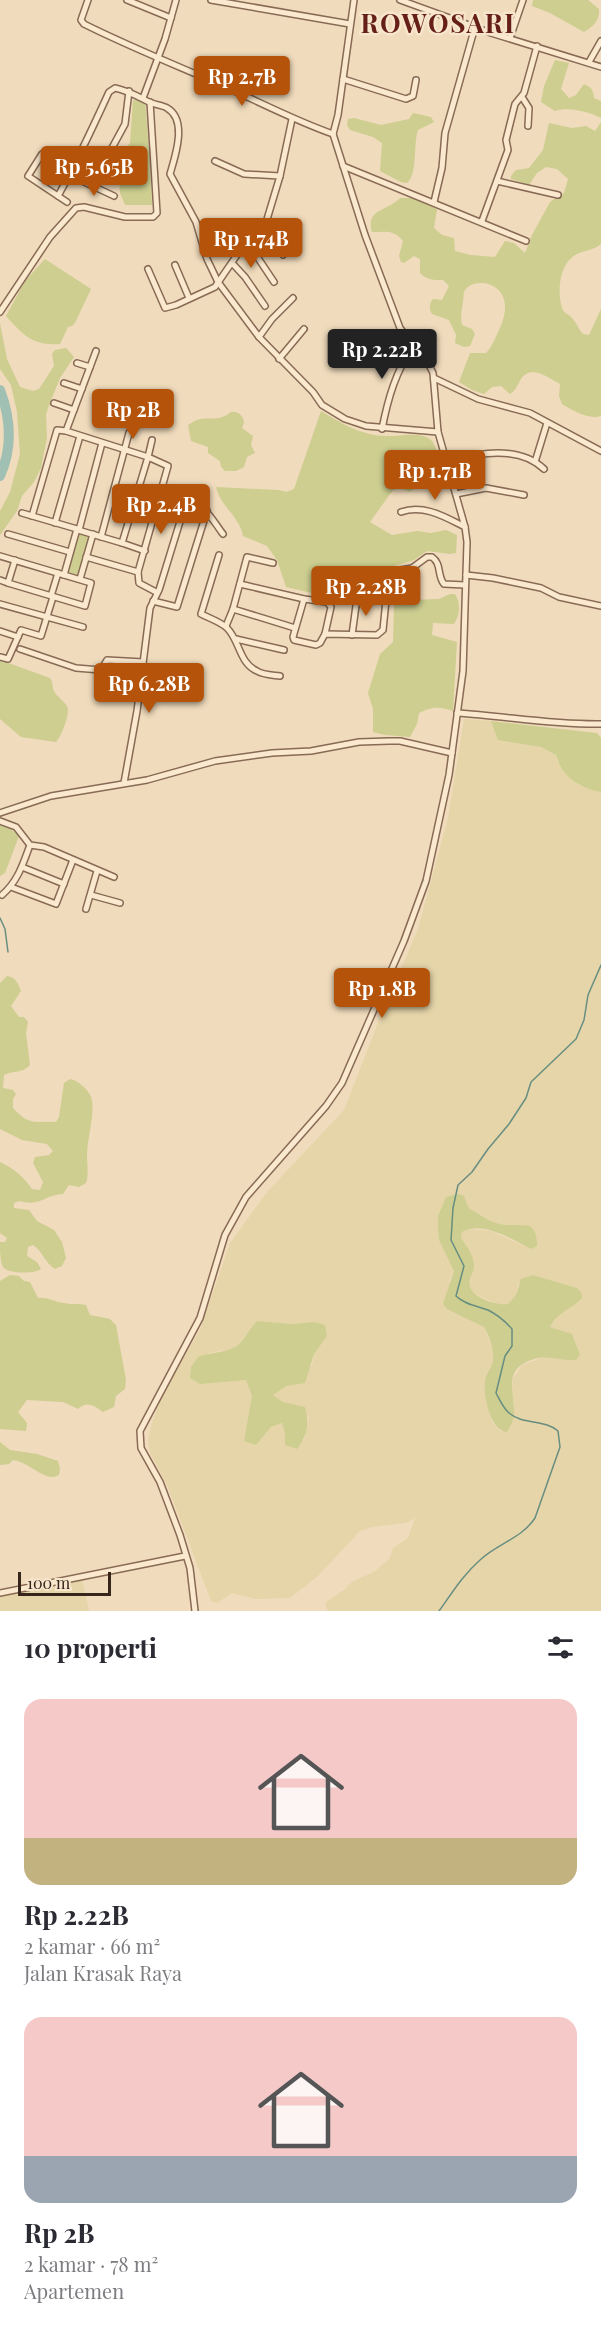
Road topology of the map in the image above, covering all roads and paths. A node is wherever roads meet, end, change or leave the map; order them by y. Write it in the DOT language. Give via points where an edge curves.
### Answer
graph roads {
  1 [pos="88,0"];
  2 [pos="127,0"];
  3 [pos="176,0"];
  4 [pos="211,0"];
  5 [pos="354,0"];
  6 [pos="400,0"];
  7 [pos="523,0"];
  8 [pos="412,2"];
  9 [pos="171,18"];
  10 [pos="350,24"];
  11 [pos="475,27"];
  12 [pos="510,38"];
  13 [pos="601,41"];
  14 [pos="537,46"];
  15 [pos="158,59"];
  16 [pos="589,62"];
  17 [pos="601,67"];
  18 [pos="343,79"];
  19 [pos="416,80"];
  20 [pos="129,91"];
  21 [pos="522,97"];
  22 [pos="143,98"];
  23 [pos="150,102"];
  24 [pos="292,119"];
  25 [pos="528,126"];
  26 [pos="333,134"];
  27 [pos="215,161"];
  28 [pos="76,162"];
  29 [pos="343,166"];
  30 [pos="69,175"];
  31 [pos="280,176"];
  32 [pos="497,181"];
  33 [pos="558,195"];
  34 [pos="58,196"];
  35 [pos="114,196"];
  36 [pos="434,201"];
  37 [pos="67,202"];
  38 [pos="482,221"];
  39 [pos="244,226"];
  40 [pos="265,226"];
  41 [pos="256,235"];
  42 [pos="526,241"];
  43 [pos="248,243"];
  44 [pos="287,254"];
  45 [pos="232,263"];
  46 [pos="175,265"];
  47 [pos="148,269"];
  48 [pos="218,282"];
  49 [pos="274,282"];
  50 [pos="189,298"];
  51 [pos="293,298"];
  52 [pos="265,306"];
  53 [pos="0,312"];
  54 [pos="304,329"];
  55 [pos="260,337"];
  56 [pos="414,344"];
  57 [pos="96,351"];
  58 [pos="279,359"];
  59 [pos="76,363"];
  60 [pos="90,367"];
  61 [pos="434,378"];
  62 [pos="64,383"];
  63 [pos="82,389"];
  64 [pos="54,403"];
  65 [pos="74,410"];
  66 [pos="548,423"];
  67 [pos="382,429"];
  68 [pos="66,431"];
  69 [pos="438,432"];
  70 [pos="129,433"];
  71 [pos="80,436"];
  72 [pos="152,440"];
  73 [pos="102,443"];
  74 [pos="125,450"];
  75 [pos="601,452"];
  76 [pos="148,457"];
  77 [pos="445,461"];
  78 [pos="535,462"];
  79 [pos="544,469"];
  80 [pos="456,494"];
  81 [pos="524,495"];
  82 [pos="207,511"];
  83 [pos="400,512"];
  84 [pos="22,513"];
  85 [pos="32,516"];
  86 [pos="55,523"];
  87 [pos="465,527"];
  88 [pos="78,530"];
  89 [pos="8,534"];
  90 [pos="93,534"];
  91 [pos="223,534"];
  92 [pos="101,537"];
  93 [pos="122,543"];
  94 [pos="145,551"];
  95 [pos="70,552"];
  96 [pos="219,555"];
  97 [pos="0,556"];
  98 [pos="86,557"];
  99 [pos="15,560"];
  100 [pos="273,563"];
  101 [pos="138,572"];
  102 [pos="61,574"];
  103 [pos="466,575"];
  104 [pos="80,579"];
  105 [pos="0,580"];
  106 [pos="388,580"];
  107 [pos="8,583"];
  108 [pos="240,584"];
  109 [pos="465,585"];
  110 [pos="156,592"];
  111 [pos="52,597"];
  112 [pos="303,599"];
  113 [pos="153,601"];
  114 [pos="0,604"];
  115 [pos="601,606"];
  116 [pos="233,609"];
  117 [pos="46,618"];
  118 [pos="226,626"];
  119 [pos="83,627"];
  120 [pos="296,628"];
  121 [pos="0,631"];
  122 [pos="325,634"];
  123 [pos="352,635"];
  124 [pos="18,637"];
  125 [pos="236,639"];
  126 [pos="20,650"];
  127 [pos="284,651"];
  128 [pos="0,657"];
  129 [pos="143,662"];
  130 [pos="280,676"];
  131 [pos="457,713"];
  132 [pos="601,724"];
  133 [pos="452,753"];
  134 [pos="124,783"];
  135 [pos="0,813"];
  136 [pos="0,821"];
  137 [pos="30,845"];
  138 [pos="73,860"];
  139 [pos="22,867"];
  140 [pos="97,870"];
  141 [pos="114,877"];
  142 [pos="64,884"];
  143 [pos="11,887"];
  144 [pos="2,895"];
  145 [pos="91,895"];
  146 [pos="120,903"];
  147 [pos="86,909"];
  148 [pos="185,1556"];
  149 [pos="0,1593"];
  150 [pos="195,1611"];
  1 -- 15 [label="street" via="81,20 84,24"];
  2 -- 9 [label="street"];
  3 -- 9 [label="street"];
  4 -- 10 [label="street"];
  5 -- 10 [label="street"];
  6 -- 8 [label="street"];
  7 -- 12 [label="street"];
  8 -- 11 [label="street"];
  9 -- 15 [label="street"];
  10 -- 18 [label="street"];
  11 -- 12 [label="street"];
  11 -- 36 [label="street" via="445,133"];
  12 -- 14 [label="street"];
  13 -- 16 [label="street"];
  14 -- 16 [label="street"];
  14 -- 21 [label="street"];
  15 -- 22 [label="street"];
  15 -- 24 [label="street"];
  16 -- 17 [label="street"];
  18 -- 19 [label="street" via="406,99 413,96"];
  18 -- 26 [label="street"];
  20 -- 22 [label="street"];
  20 -- 28 [label="street" via="111,90"];
  20 -- 28 [label="street" via="125,124 99,172"];
  21 -- 25 [label="street" via="529,108"];
  21 -- 32 [label="street" via="515,104 506,140 508,150"];
  22 -- 23 [label="street"];
  23 -- 48 [label="street" via="169,109 176,120 176,151 170,174 196,222"];
  23 -- 53 [label="street" via="157,213 153,217 125,217 76,208 50,237"];
  24 -- 26 [label="street"];
  24 -- 31 [label="street"];
  26 -- 29 [label="street"];
  27 -- 31 [label="street" via="244,174"];
  28 -- 30 [label="street"];
  29 -- 36 [label="street"];
  29 -- 56 [label="street" via="400,328"];
  30 -- 34 [label="street"];
  30 -- 34 [label="street" via="43,154 28,176"];
  30 -- 35 [label="street"];
  31 -- 40 [label="street"];
  32 -- 33 [label="street"];
  32 -- 38 [label="street"];
  34 -- 37 [label="street"];
  36 -- 38 [label="street"];
  38 -- 42 [label="street"];
  39 -- 41 [label="street"];
  40 -- 41 [label="street"];
  40 -- 44 [label="street" via="278,247 288,249"];
  41 -- 43 [label="street"];
  43 -- 45 [label="street"];
  43 -- 49 [label="street"];
  45 -- 48 [label="street"];
  45 -- 52 [label="street"];
  46 -- 50 [label="street"];
  47 -- 50 [label="street" via="164,308"];
  48 -- 50 [label="street"];
  48 -- 55 [label="street"];
  51 -- 55 [label="street"];
  54 -- 58 [label="street"];
  55 -- 58 [label="street"];
  56 -- 61 [label="street"];
  56 -- 67 [label="street" via="393,382"];
  57 -- 60 [label="street"];
  58 -- 67 [label="street" via="335,414"];
  59 -- 60 [label="street"];
  60 -- 63 [label="street"];
  61 -- 66 [label="street" via="478,399 530,413"];
  61 -- 69 [label="street"];
  62 -- 63 [label="street"];
  63 -- 65 [label="street"];
  64 -- 65 [label="street"];
  65 -- 68 [label="street"];
  66 -- 75 [label="street"];
  66 -- 78 [label="street"];
  67 -- 69 [label="street"];
  68 -- 71 [label="street"];
  68 -- 85 [label="street" via="57,430"];
  69 -- 77 [label="street"];
  70 -- 74 [label="street"];
  71 -- 73 [label="street"];
  71 -- 86 [label="street"];
  72 -- 76 [label="street"];
  73 -- 74 [label="street"];
  73 -- 88 [label="street"];
  74 -- 76 [label="street"];
  74 -- 92 [label="street"];
  76 -- 93 [label="street"];
  76 -- 94 [label="street" via="168,466"];
  77 -- 78 [label="street" via="494,453"];
  77 -- 80 [label="street"];
  78 -- 79 [label="street"];
  80 -- 81 [label="street" via="486,488"];
  80 -- 87 [label="street"];
  82 -- 91 [label="street"];
  82 -- 110 [label="street" via="189,501 185,504"];
  82 -- 113 [label="street" via="177,607"];
  83 -- 87 [label="street" via="422,509"];
  84 -- 85 [label="street"];
  85 -- 86 [label="street"];
  86 -- 88 [label="street"];
  87 -- 103 [label="street"];
  88 -- 90 [label="street"];
  88 -- 95 [label="street"];
  89 -- 95 [label="street"];
  90 -- 92 [label="street"];
  90 -- 98 [label="street"];
  92 -- 93 [label="street"];
  93 -- 94 [label="street"];
  94 -- 101 [label="street"];
  95 -- 102 [label="street"];
  96 -- 118 [label="street" via="201,614"];
  97 -- 99 [label="street"];
  98 -- 101 [label="street"];
  98 -- 104 [label="street"];
  99 -- 102 [label="street"];
  99 -- 107 [label="street"];
  100 -- 108 [label="street" via="247,557"];
  101 -- 110 [label="street" via="139,583"];
  102 -- 104 [label="street"];
  102 -- 111 [label="street"];
  103 -- 109 [label="street"];
  103 -- 115 [label="street" via="541,588 559,597"];
  104 -- 111 [label="street" via="92,583 84,606"];
  105 -- 107 [label="street"];
  106 -- 109 [label="street" via="395,571 412,568 432,557 439,564 444,584"];
  106 -- 123 [label="street" via="358,591"];
  106 -- 123 [label="street" via="382,632"];
  107 -- 111 [label="street"];
  108 -- 112 [label="street"];
  108 -- 116 [label="street"];
  109 -- 131 [label="street"];
  110 -- 113 [label="street"];
  111 -- 117 [label="street"];
  112 -- 120 [label="street"];
  112 -- 122 [label="street" via="331,605"];
  113 -- 129 [label="street"];
  114 -- 117 [label="street"];
  116 -- 118 [label="street"];
  116 -- 120 [label="street"];
  117 -- 119 [label="street"];
  117 -- 124 [label="street" via="40,636 21,630"];
  118 -- 125 [label="street"];
  120 -- 122 [label="street" via="294,640 316,645"];
  121 -- 124 [label="street"];
  122 -- 123 [label="street"];
  124 -- 128 [label="street" via="8,659"];
  125 -- 127 [label="street"];
  125 -- 130 [label="street" via="249,666"];
  126 -- 129 [label="street" via="76,668 101,670 107,660"];
  129 -- 134 [label="street"];
  131 -- 132 [label="street"];
  131 -- 133 [label="street"];
  133 -- 134 [label="street" via="400,741 370,741 215,761"];
  133 -- 148 [label="street" via="426,881 342,1083 246,1197 225,1235 200,1318 140,1431 141,1448 160,1482"];
  134 -- 135 [label="street" via="51,796"];
  136 -- 137 [label="street" via="16,827"];
  137 -- 138 [label="street"];
  137 -- 139 [label="street"];
  138 -- 140 [label="street"];
  138 -- 142 [label="street"];
  139 -- 142 [label="street"];
  139 -- 143 [label="street"];
  140 -- 141 [label="street"];
  140 -- 145 [label="street"];
  142 -- 143 [label="street" via="55,904"];
  143 -- 144 [label="street"];
  145 -- 146 [label="street"];
  145 -- 147 [label="street"];
  148 -- 149 [label="street"];
  148 -- 150 [label="street"];
}
